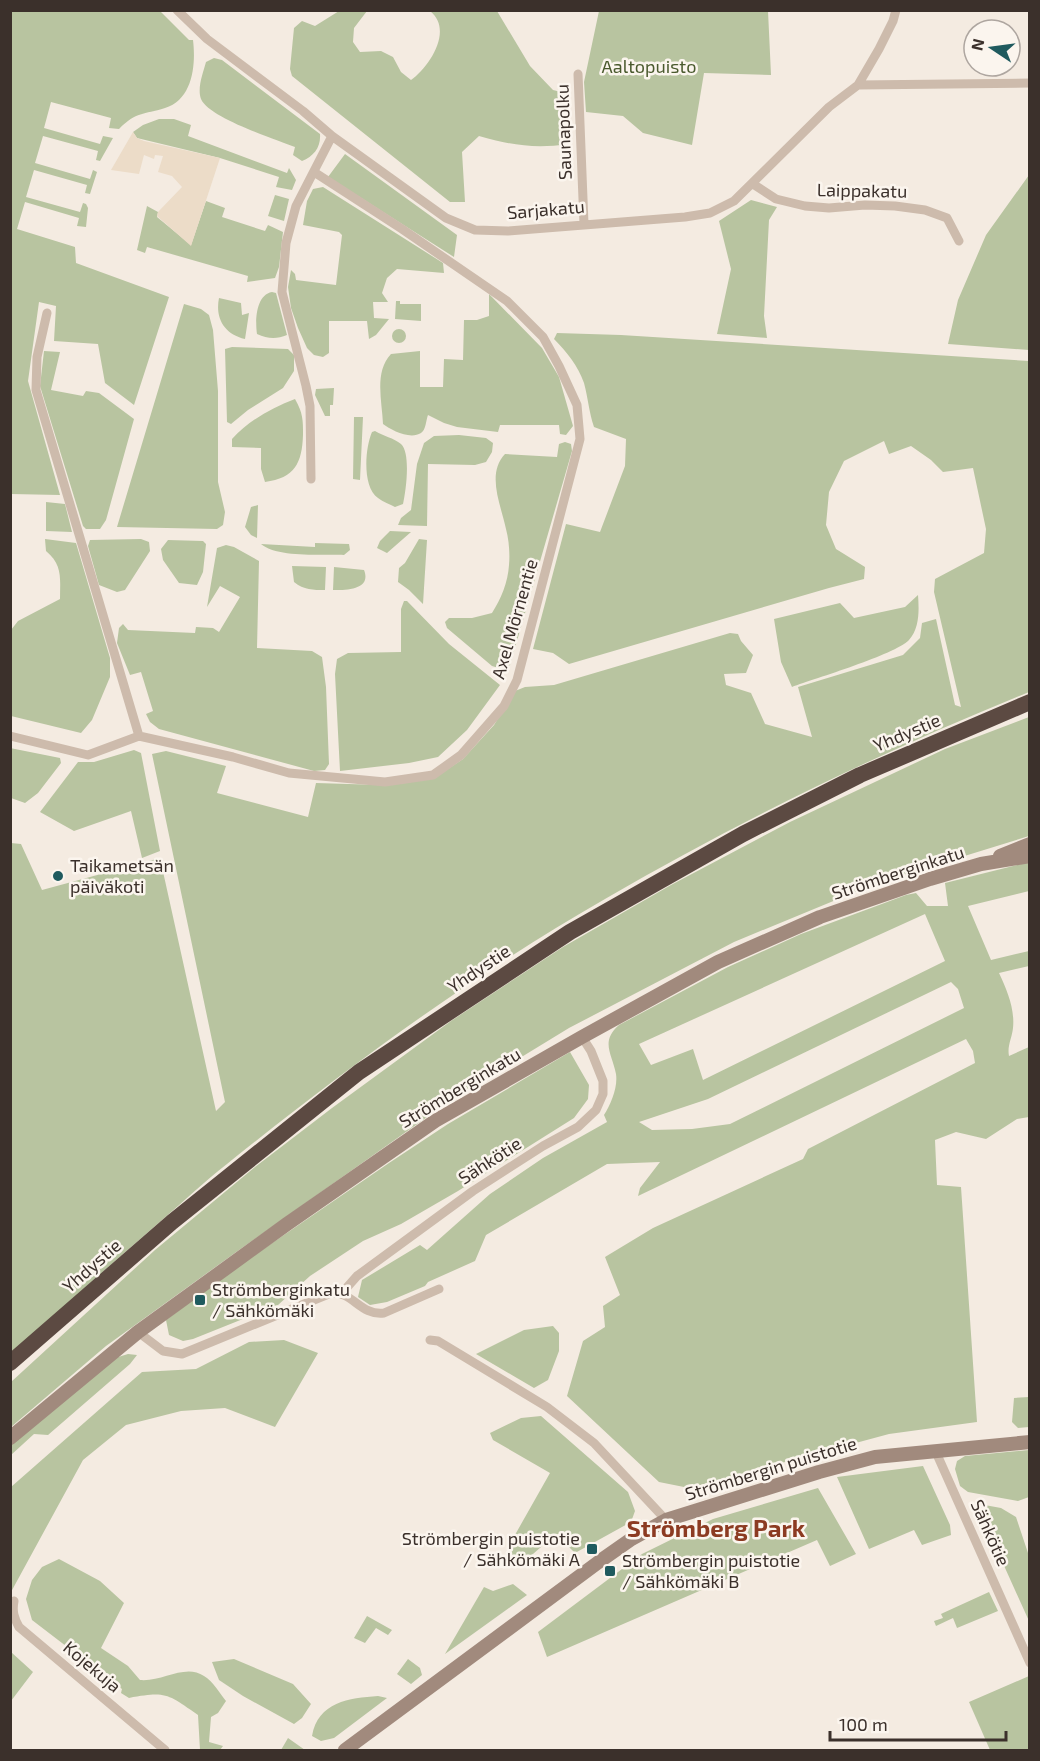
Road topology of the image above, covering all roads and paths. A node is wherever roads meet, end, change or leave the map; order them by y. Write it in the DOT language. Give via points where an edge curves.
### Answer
graph roads {
  1 [pos="896,10"];
  2 [pos="183,12"];
  3 [pos="578,74"];
  4 [pos="1029,83"];
  5 [pos="858,85"];
  6 [pos="332,136"];
  7 [pos="314,172"];
  8 [pos="753,184"];
  9 [pos="584,224"];
  10 [pos="959,242"];
  11 [pos="47,313"];
  12 [pos="310,479"];
  13 [pos="1028,704"];
  14 [pos="10,736"];
  15 [pos="139,736"];
  16 [pos="1029,844"];
  17 [pos="1029,856"];
  18 [pos="981,864"];
  19 [pos="582,1037"];
  20 [pos="439,1289"];
  21 [pos="342,1293"];
  22 [pos="138,1332"];
  23 [pos="430,1340"];
  24 [pos="10,1363"];
  25 [pos="10,1438"];
  26 [pos="1029,1442"];
  27 [pos="935,1450"];
  28 [pos="666,1520"];
  29 [pos="14,1601"];
  30 [pos="1029,1663"];
  31 [pos="165,1750"];
  32 [pos="345,1750"];
  1 -- 5 [label="street, Sarjakatu"];
  2 -- 6 [label="street, Sarjakatu" via="207,39"];
  3 -- 9 [label="street, Saunapolku"];
  4 -- 5 [label="street"];
  5 -- 8 [label="street, Sarjakatu" via="829,107"];
  6 -- 7 [label="street"];
  6 -- 9 [label="street, Sarjakatu" via="446,218 475,230"];
  7 -- 12 [label="street" via="288,236 282,292 310,406"];
  7 -- 15 [label="street, Axel Mörnentie" via="507,301 543,337 577,405 580,438 517,680 504,706 461,755 433,775 421,777 385,782 289,772"];
  8 -- 9 [label="street, Sarjakatu" via="734,201 710,213"];
  8 -- 10 [label="street, Laippakatu" via="776,199 810,207 891,205 925,210 947,218"];
  11 -- 15 [label="street" via="37,357 36,390"];
  13 -- 24 [label="highway, Yhdystie" via="860,775 743,834 570,932 359,1072 171,1222"];
  14 -- 15 [label="street" via="88,755"];
  16 -- 18 [label="street, Strömberginkatu"];
  17 -- 18 [label="street, Strömberginkatu"];
  18 -- 19 [label="street, Strömberginkatu" via="820,917 718,962"];
  19 -- 21 [label="street, Sähkötie" via="603,1081 603,1094 596,1110 578,1127 474,1191 357,1276"];
  19 -- 22 [label="street, Strömberginkatu" via="435,1121"];
  20 -- 21 [label="street" via="378,1314 368,1312"];
  21 -- 22 [label="street" via="331,1293 182,1354 163,1351"];
  22 -- 25 [label="street, Strömberginkatu"];
  23 -- 28 [label="street" via="438,1341 548,1407 594,1443"];
  26 -- 27 [label="street, Strömbergin puistotie"];
  27 -- 28 [label="street, Strömbergin puistotie" via="875,1457"];
  27 -- 30 [label="street, Sähkötie"];
  28 -- 32 [label="street, Strömbergin puistotie" via="600,1561"];
  29 -- 31 [label="street, Kojekuja" via="15,1620 20,1627"];
}
